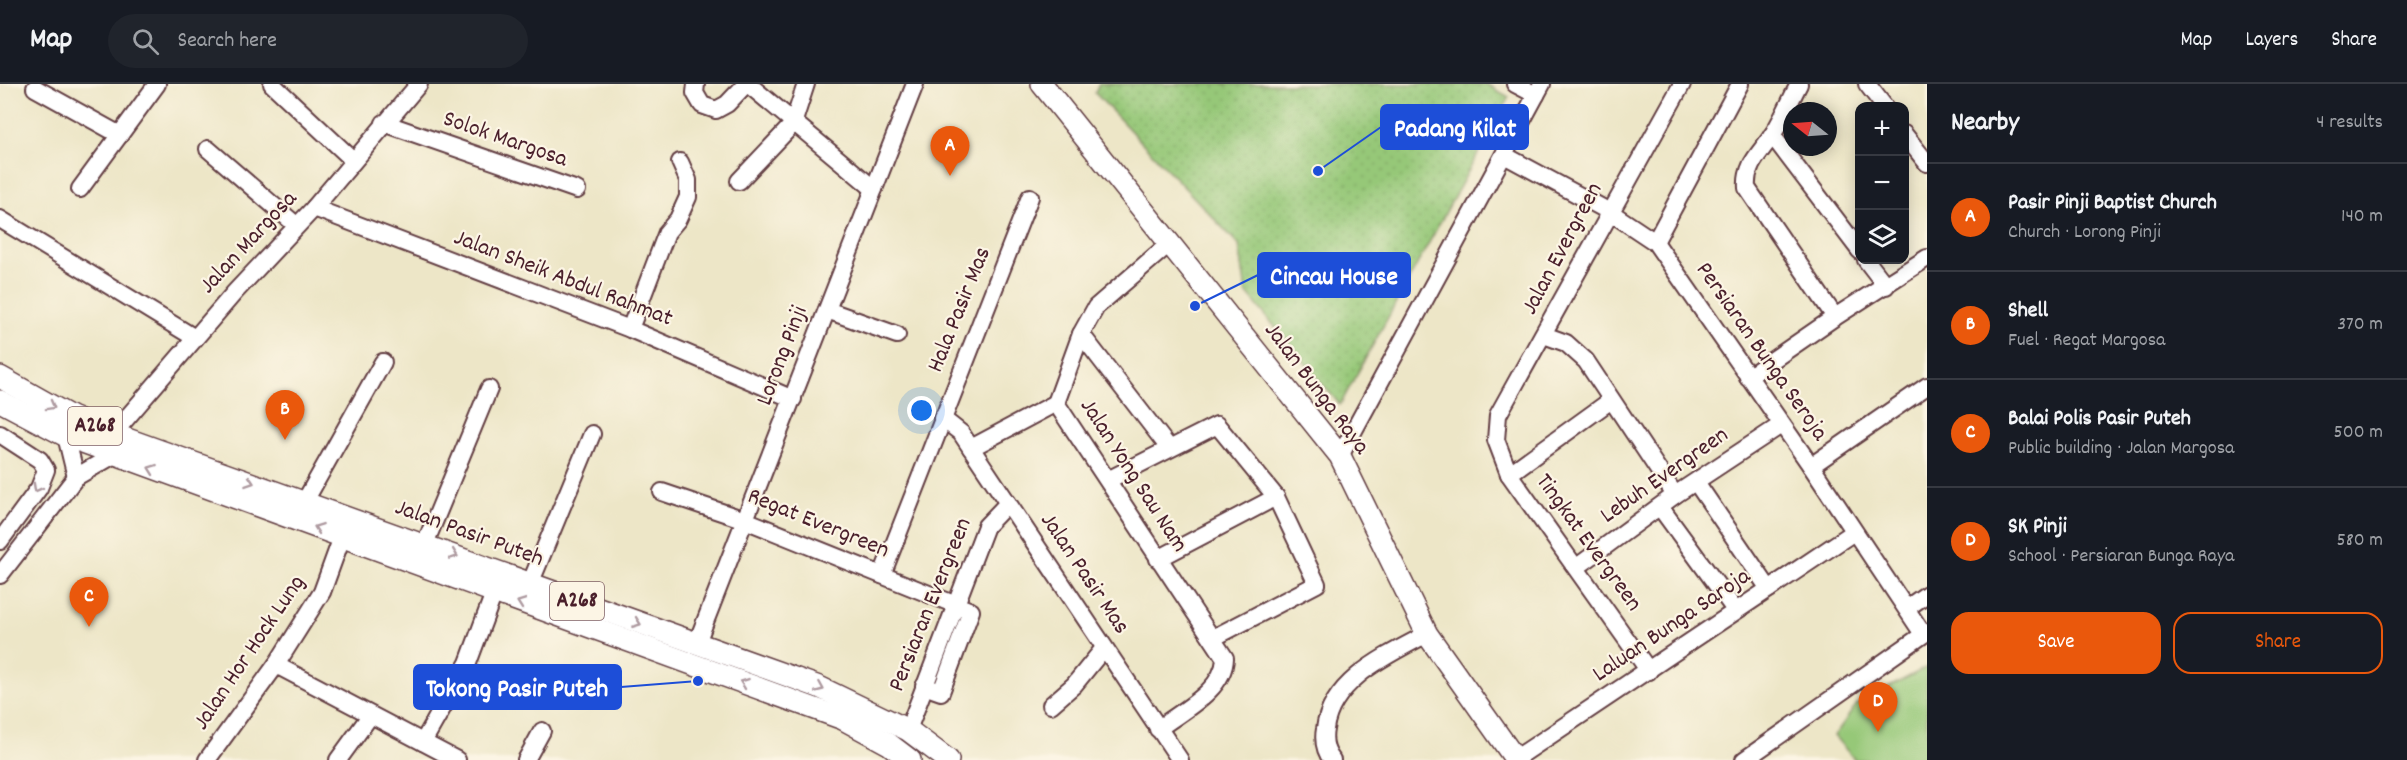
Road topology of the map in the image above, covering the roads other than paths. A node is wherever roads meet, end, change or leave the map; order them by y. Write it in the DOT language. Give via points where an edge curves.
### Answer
graph roads {
  1 [pos="157,84"];
  2 [pos="272,84"];
  3 [pos="419,84"];
  4 [pos="696,84"];
  5 [pos="747,84"];
  6 [pos="806,84"];
  7 [pos="915,84"];
  8 [pos="1515,84"];
  9 [pos="1682,84"];
  10 [pos="1740,84"];
  11 [pos="1799,84"];
  12 [pos="1867,84"];
  13 [pos="1044,85"];
  14 [pos="35,88"];
  15 [pos="1539,90"];
  16 [pos="1881,102"];
  17 [pos="384,123"];
  18 [pos="793,124"];
  19 [pos="120,135"];
  20 [pos="1772,135"];
  21 [pos="1909,139"];
  22 [pos="208,149"];
  23 [pos="1504,155"];
  24 [pos="353,160"];
  25 [pos="680,162"];
  26 [pos="1927,163"];
  27 [pos="740,181"];
  28 [pos="80,189"];
  29 [pos="874,189"];
  30 [pos="577,190"];
  31 [pos="1030,197"];
  32 [pos="314,208"];
  33 [pos="1610,212"];
  34 [pos="0,219"];
  35 [pos="297,225"];
  36 [pos="1655,242"];
  37 [pos="1170,243"];
  38 [pos="1855,244"];
  39 [pos="1927,258"];
  40 [pos="1869,264"];
  41 [pos="1886,285"];
  42 [pos="827,310"];
  43 [pos="1835,317"];
  44 [pos="630,329"];
  45 [pos="1081,334"];
  46 [pos="897,335"];
  47 [pos="1544,335"];
  48 [pos="195,338"];
  49 [pos="383,362"];
  50 [pos="0,377"];
  51 [pos="1748,377"];
  52 [pos="1927,387"];
  53 [pos="489,389"];
  54 [pos="792,399"];
  55 [pos="0,401"];
  56 [pos="1610,401"];
  57 [pos="1056,403"];
  58 [pos="942,418"];
  59 [pos="1781,425"];
  60 [pos="0,434"];
  61 [pos="592,434"];
  62 [pos="66,436"];
  63 [pos="1496,440"];
  64 [pos="114,444"];
  65 [pos="971,448"];
  66 [pos="1169,448"];
  67 [pos="1340,456"];
  68 [pos="1811,466"];
  69 [pos="1509,474"];
  70 [pos="76,477"];
  71 [pos="1108,480"];
  72 [pos="1696,482"];
  73 [pos="662,492"];
  74 [pos="1675,495"];
  75 [pos="1276,497"];
  76 [pos="304,501"];
  77 [pos="1008,503"];
  78 [pos="1660,507"];
  79 [pos="745,520"];
  80 [pos="1854,532"];
  81 [pos="342,537"];
  82 [pos="0,541"];
  83 [pos="425,544"];
  84 [pos="1158,559"];
  85 [pos="3,564"];
  86 [pos="1577,567"];
  87 [pos="882,575"];
  88 [pos="530,584"];
  89 [pos="1770,589"];
  90 [pos="494,593"];
  91 [pos="1927,594"];
  92 [pos="956,605"];
  93 [pos="1907,608"];
  94 [pos="1735,610"];
  95 [pos="1925,633"];
  96 [pos="1426,634"];
  97 [pos="1212,638"];
  98 [pos="696,645"];
  99 [pos="1104,648"];
  100 [pos="276,664"];
  101 [pos="1648,671"];
  102 [pos="1050,705"];
  103 [pos="370,716"];
  104 [pos="1158,729"];
  105 [pos="908,730"];
  106 [pos="542,731"];
  107 [pos="423,742"];
  108 [pos="207,760"];
  109 [pos="338,760"];
  110 [pos="457,760"];
  111 [pos="526,760"];
  112 [pos="910,760"];
  113 [pos="948,760"];
  114 [pos="1180,760"];
  115 [pos="1332,760"];
  116 [pos="1516,760"];
  117 [pos="1744,760"];
  1 -- 19 [label="street"];
  2 -- 24 [label="street"];
  3 -- 17 [label="street, Jalan Margosa"];
  4 -- 5 [label="street" via="695,93 702,105 716,110"];
  5 -- 18 [label="street"];
  6 -- 18 [label="street"];
  7 -- 29 [label="street, Lorong Pinji"];
  8 -- 15 [label="street"];
  9 -- 33 [label="street, Jalan Evergreen"];
  10 -- 36 [label="street"];
  11 -- 20 [label="street"];
  12 -- 16 [label="street"];
  13 -- 37 [label="main road, Jalan Bunga Raya"];
  14 -- 19 [label="street"];
  15 -- 23 [label="street"];
  17 -- 24 [label="street, Jalan Margosa"];
  17 -- 30 [label="street, Solok Margosa"];
  18 -- 27 [label="street"];
  18 -- 29 [label="street"];
  19 -- 28 [label="street"];
  20 -- 38 [label="street"];
  20 -- 43 [label="street" via="1752,161 1746,176 1747,188"];
  21 -- 26 [label="street"];
  22 -- 35 [label="street"];
  23 -- 33 [label="street, Persiaran Bunga Seroja"];
  23 -- 67 [label="street"];
  24 -- 32 [label="street, Jalan Margosa"];
  25 -- 44 [label="street" via="688,180 688,197 667,232"];
  29 -- 42 [label="street, Lorong Pinji"];
  31 -- 58 [label="street, Hala Pasir Mas"];
  32 -- 35 [label="street, Jalan Margosa"];
  32 -- 44 [label="street, Jalan Sheik Abdul Rahmat"];
  33 -- 36 [label="street, Persiaran Bunga Seroja"];
  33 -- 47 [label="street, Jalan Evergreen"];
  34 -- 48 [label="street"];
  35 -- 48 [label="street, Jalan Margosa"];
  36 -- 51 [label="street, Persiaran Bunga Seroja"];
  37 -- 45 [label="street, Jalan Yong Sau Nam" via="1096,307"];
  37 -- 67 [label="main road, Jalan Bunga Raya"];
  39 -- 41 [label="street"];
  40 -- 41 [label="street"];
  41 -- 43 [label="street"];
  42 -- 46 [label="street"];
  42 -- 54 [label="street, Lorong Pinji"];
  43 -- 51 [label="street"];
  44 -- 54 [label="street, Jalan Sheik Abdul Rahmat"];
  45 -- 57 [label="street, Jalan Yong Sau Nam"];
  45 -- 66 [label="street"];
  47 -- 56 [label="street" via="1566,343 1586,361"];
  47 -- 63 [label="street, Jalan Evergreen" via="1498,415"];
  48 -- 64 [label="street, Jalan Margosa"];
  49 -- 76 [label="street"];
  50 -- 64 [label="main road, Jalan Pasir Puteh / A268, one-way"];
  51 -- 59 [label="street, Persiaran Bunga Seroja"];
  52 -- 68 [label="street"];
  53 -- 83 [label="street"];
  54 -- 79 [label="street, Lorong Pinji"];
  55 -- 62 [label="main road, Jalan Pasir Puteh / A268"];
  56 -- 69 [label="street"];
  56 -- 74 [label="street"];
  57 -- 65 [label="street"];
  57 -- 71 [label="street, Jalan Yong Sau Nam"];
  58 -- 65 [label="street, Jalan Pasir Mas"];
  58 -- 87 [label="street, Hala Pasir Mas"];
  59 -- 68 [label="street, Persiaran Bunga Seroja"];
  59 -- 72 [label="street, Lebuh Evergreen"];
  60 -- 82 [label="street, one-way" via="40,460 46,471 39,488"];
  61 -- 88 [label="street"];
  62 -- 64 [label="main road, Jalan Pasir Puteh / A268"];
  62 -- 70 [label="street"];
  63 -- 69 [label="street, Tingkat Evergreen"];
  64 -- 70 [label="street, Jalan Margosa"];
  64 -- 76 [label="main road, Jalan Pasir Puteh / A268, one-way"];
  81 -- 64 [label="main road, Jalan Pasir Puteh / A268, one-way"];
  65 -- 77 [label="street, Jalan Pasir Mas"];
  66 -- 71 [label="street"];
  66 -- 75 [label="street" via="1216,425"];
  67 -- 96 [label="main road, Jalan Bunga Raya"];
  68 -- 80 [label="street, Persiaran Bunga Seroja"];
  69 -- 86 [label="street, Tingkat Evergreen"];
  70 -- 85 [label="street"];
  71 -- 84 [label="street, Jalan Yong Sau Nam"];
  72 -- 74 [label="street, Lebuh Evergreen"];
  72 -- 89 [label="street"];
  73 -- 79 [label="street, Regat Evergreen"];
  74 -- 78 [label="street, Lebuh Evergreen"];
  75 -- 84 [label="street"];
  75 -- 97 [label="street" via="1317,584"];
  76 -- 83 [label="main road, Jalan Pasir Puteh / A268"];
  77 -- 92 [label="street, Persiaran Evergreen" via="986,526"];
  77 -- 99 [label="street, Jalan Pasir Mas"];
  78 -- 86 [label="street, Lebuh Evergreen"];
  78 -- 94 [label="street"];
  79 -- 87 [label="street, Regat Evergreen"];
  79 -- 98 [label="street, Lorong Pinji"];
  80 -- 89 [label="street, Laluan Bunga Saroja"];
  80 -- 93 [label="street, Persiaran Bunga Seroja"];
  81 -- 90 [label="main road, Jalan Pasir Puteh / A268"];
  81 -- 100 [label="street, Jalan Hor Hock Lung" via="322,592"];
  83 -- 88 [label="main road, Jalan Pasir Puteh / A268, one-way"];
  84 -- 97 [label="street, Jalan Yong Sau Nam"];
  86 -- 101 [label="street, Tingkat Evergreen"];
  87 -- 92 [label="street, Regat Evergreen"];
  88 -- 98 [label="main road, Jalan Pasir Puteh / A268, one-way"];
  89 -- 94 [label="street, Laluan Bunga Saroja"];
  90 -- 107 [label="street" via="468,663"];
  112 -- 90 [label="main road, Jalan Pasir Puteh / A268, one-way" via="843,719"];
  91 -- 93 [label="street"];
  92 -- 105 [label="street, Persiaran Evergreen"];
  93 -- 95 [label="street, Persiaran Bunga Seroja"];
  94 -- 101 [label="street, Laluan Bunga Saroja"];
  95 -- 117 [label="street"];
  96 -- 115 [label="street" via="1383,657 1337,696 1329,709 1323,740"];
  96 -- 116 [label="main road, Jalan Bunga Raya"];
  97 -- 104 [label="street, Jalan Yong Sau Nam" via="1225,658 1221,676 1212,688"];
  98 -- 105 [label="main road, Jalan Pasir Puteh / A268, one-way" via="819,687"];
  99 -- 102 [label="street" via="1074,685"];
  99 -- 104 [label="street, Jalan Pasir Mas"];
  100 -- 103 [label="street"];
  100 -- 108 [label="street, Jalan Hor Hock Lung"];
  101 -- 116 [label="street, Laluan Bunga Saroja"];
  103 -- 107 [label="street"];
  103 -- 109 [label="street"];
  104 -- 114 [label="street, Jalan Pasir Mas"];
  105 -- 113 [label="main road, Jalan Pasir Puteh / A268"];
  106 -- 111 [label="street"];
  107 -- 110 [label="street"];
}
